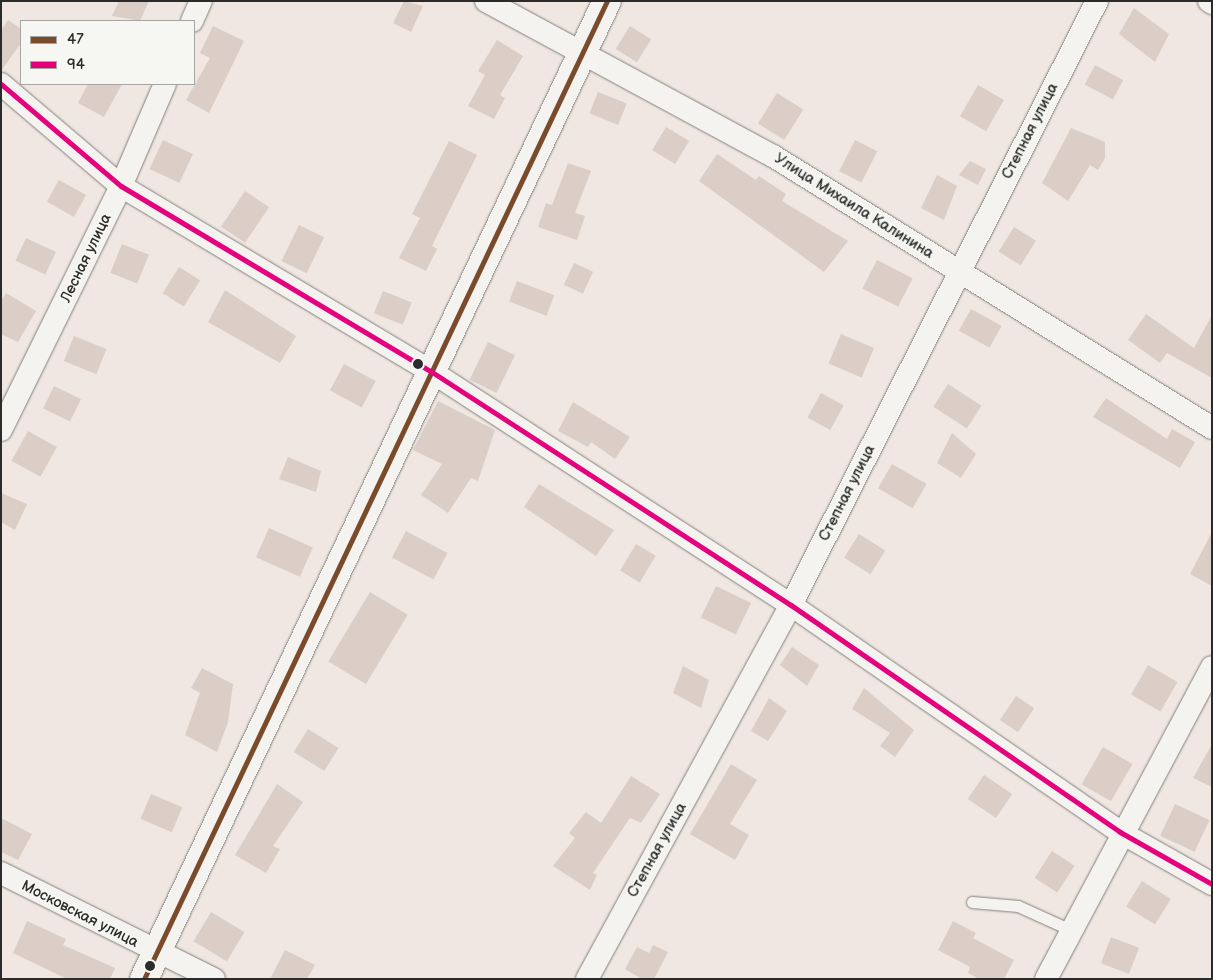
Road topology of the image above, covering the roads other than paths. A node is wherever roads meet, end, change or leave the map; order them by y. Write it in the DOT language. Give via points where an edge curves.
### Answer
graph roads {
  1 [pos="201,1"];
  2 [pos="486,1"];
  3 [pos="607,1"];
  4 [pos="1096,1"];
  5 [pos="192,20"];
  6 [pos="581,52"];
  7 [pos="1,84"];
  8 [pos="165,85"];
  9 [pos="121,186"];
  10 [pos="958,271"];
  11 [pos="432,372"];
  12 [pos="1212,428"];
  13 [pos="1,430"];
  14 [pos="791,605"];
  15 [pos="1212,667"];
  16 [pos="1120,832"];
  17 [pos="1,873"];
  18 [pos="1212,884"];
  19 [pos="972,902"];
  20 [pos="1071,930"];
  21 [pos="157,954"];
  22 [pos="144,979"];
  23 [pos="214,979"];
  24 [pos="587,979"];
  25 [pos="1046,979"];
  1 -- 5 [label="street"];
  2 -- 6 [label="street, Улица Михаила Калинина"];
  3 -- 6 [label="street"];
  4 -- 10 [label="street, Степная улица"];
  6 -- 10 [label="street, Улица Михаила Калинина" via="773,156"];
  6 -- 11 [label="street"];
  7 -- 9 [label="street"];
  8 -- 9 [label="street, Лесная улица"];
  9 -- 11 [label="street"];
  9 -- 13 [label="street, Лесная улица"];
  10 -- 12 [label="street, Улица Михаила Калинина"];
  10 -- 14 [label="street, Степная улица"];
  11 -- 14 [label="street"];
  11 -- 21 [label="street"];
  14 -- 16 [label="street"];
  14 -- 24 [label="street, Степная улица"];
  15 -- 16 [label="street"];
  16 -- 18 [label="street"];
  16 -- 20 [label="street"];
  17 -- 21 [label="street, Московская улица"];
  19 -- 20 [label="lane" via="1018,906"];
  20 -- 25 [label="street"];
  21 -- 22 [label="street"];
  21 -- 23 [label="street, Московская улица"];
}
